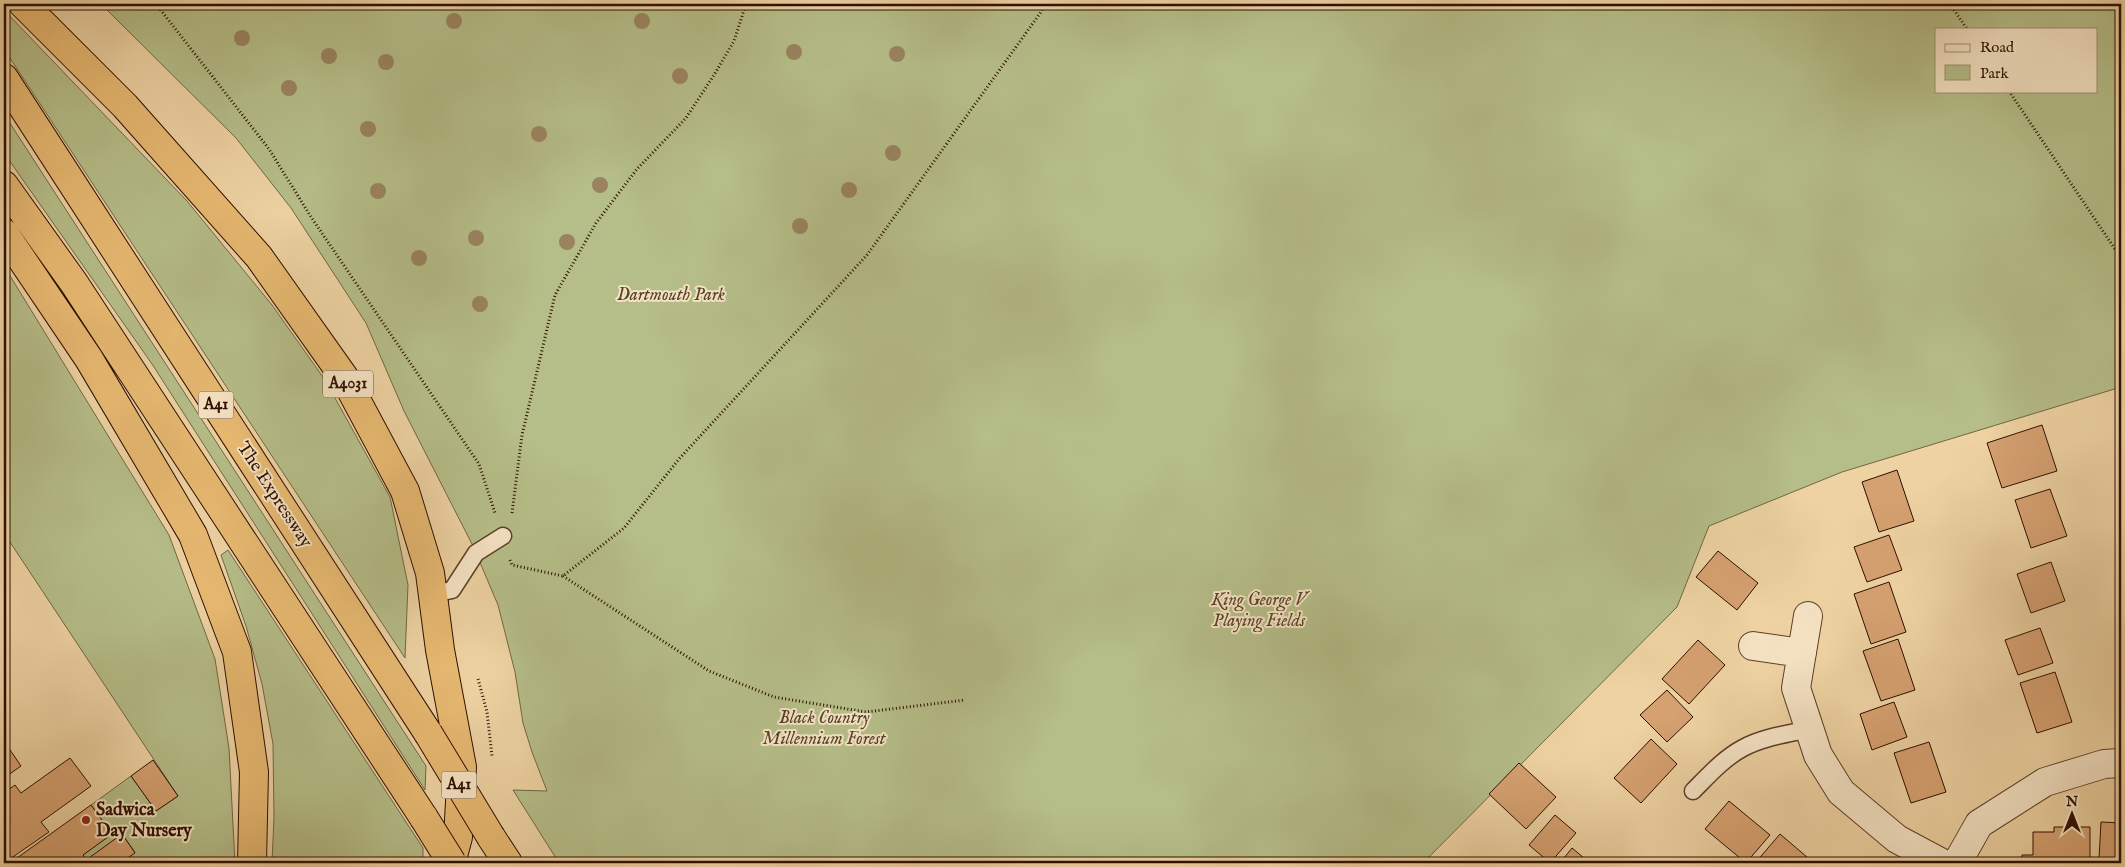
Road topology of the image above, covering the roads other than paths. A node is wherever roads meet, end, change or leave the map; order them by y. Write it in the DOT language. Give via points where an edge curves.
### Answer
graph roads {
  1 [pos="23,4"];
  2 [pos="4,78"];
  3 [pos="4,185"];
  4 [pos="4,233"];
  5 [pos="502,536"];
  6 [pos="433,594"];
  7 [pos="1808,616"];
  8 [pos="1753,646"];
  9 [pos="1802,653"];
  10 [pos="1810,728"];
  11 [pos="2121,762"];
  12 [pos="1693,790"];
  13 [pos="252,863"];
  14 [pos="452,863"];
  15 [pos="508,863"];
  16 [pos="1942,863"];
  17 [pos="1957,863"];
  1 -- 6 [label="highway, A4031" via="124,106 259,257 344,377 405,491 430,573"];
  2 -- 15 [label="highway, The Expressway / A41, bridge" via="428,733"];
  3 -- 14 [label="highway, A41, bridge" via="74,283"];
  4 -- 13 [label="highway" via="89,359 193,535 237,652 254,772"];
  5 -- 6 [label="lane" via="476,553 452,590"];
  6 -- 14 [label="highway, A4031" via="462,767 458,837"];
  7 -- 9 [label="street"];
  8 -- 9 [label="street"];
  9 -- 10 [label="street" via="1796,688"];
  10 -- 12 [label="lane" via="1742,748"];
  10 -- 16 [label="street" via="1818,755 1842,792 1897,839"];
  11 -- 17 [label="street" via="2045,782 1979,824"];
}
